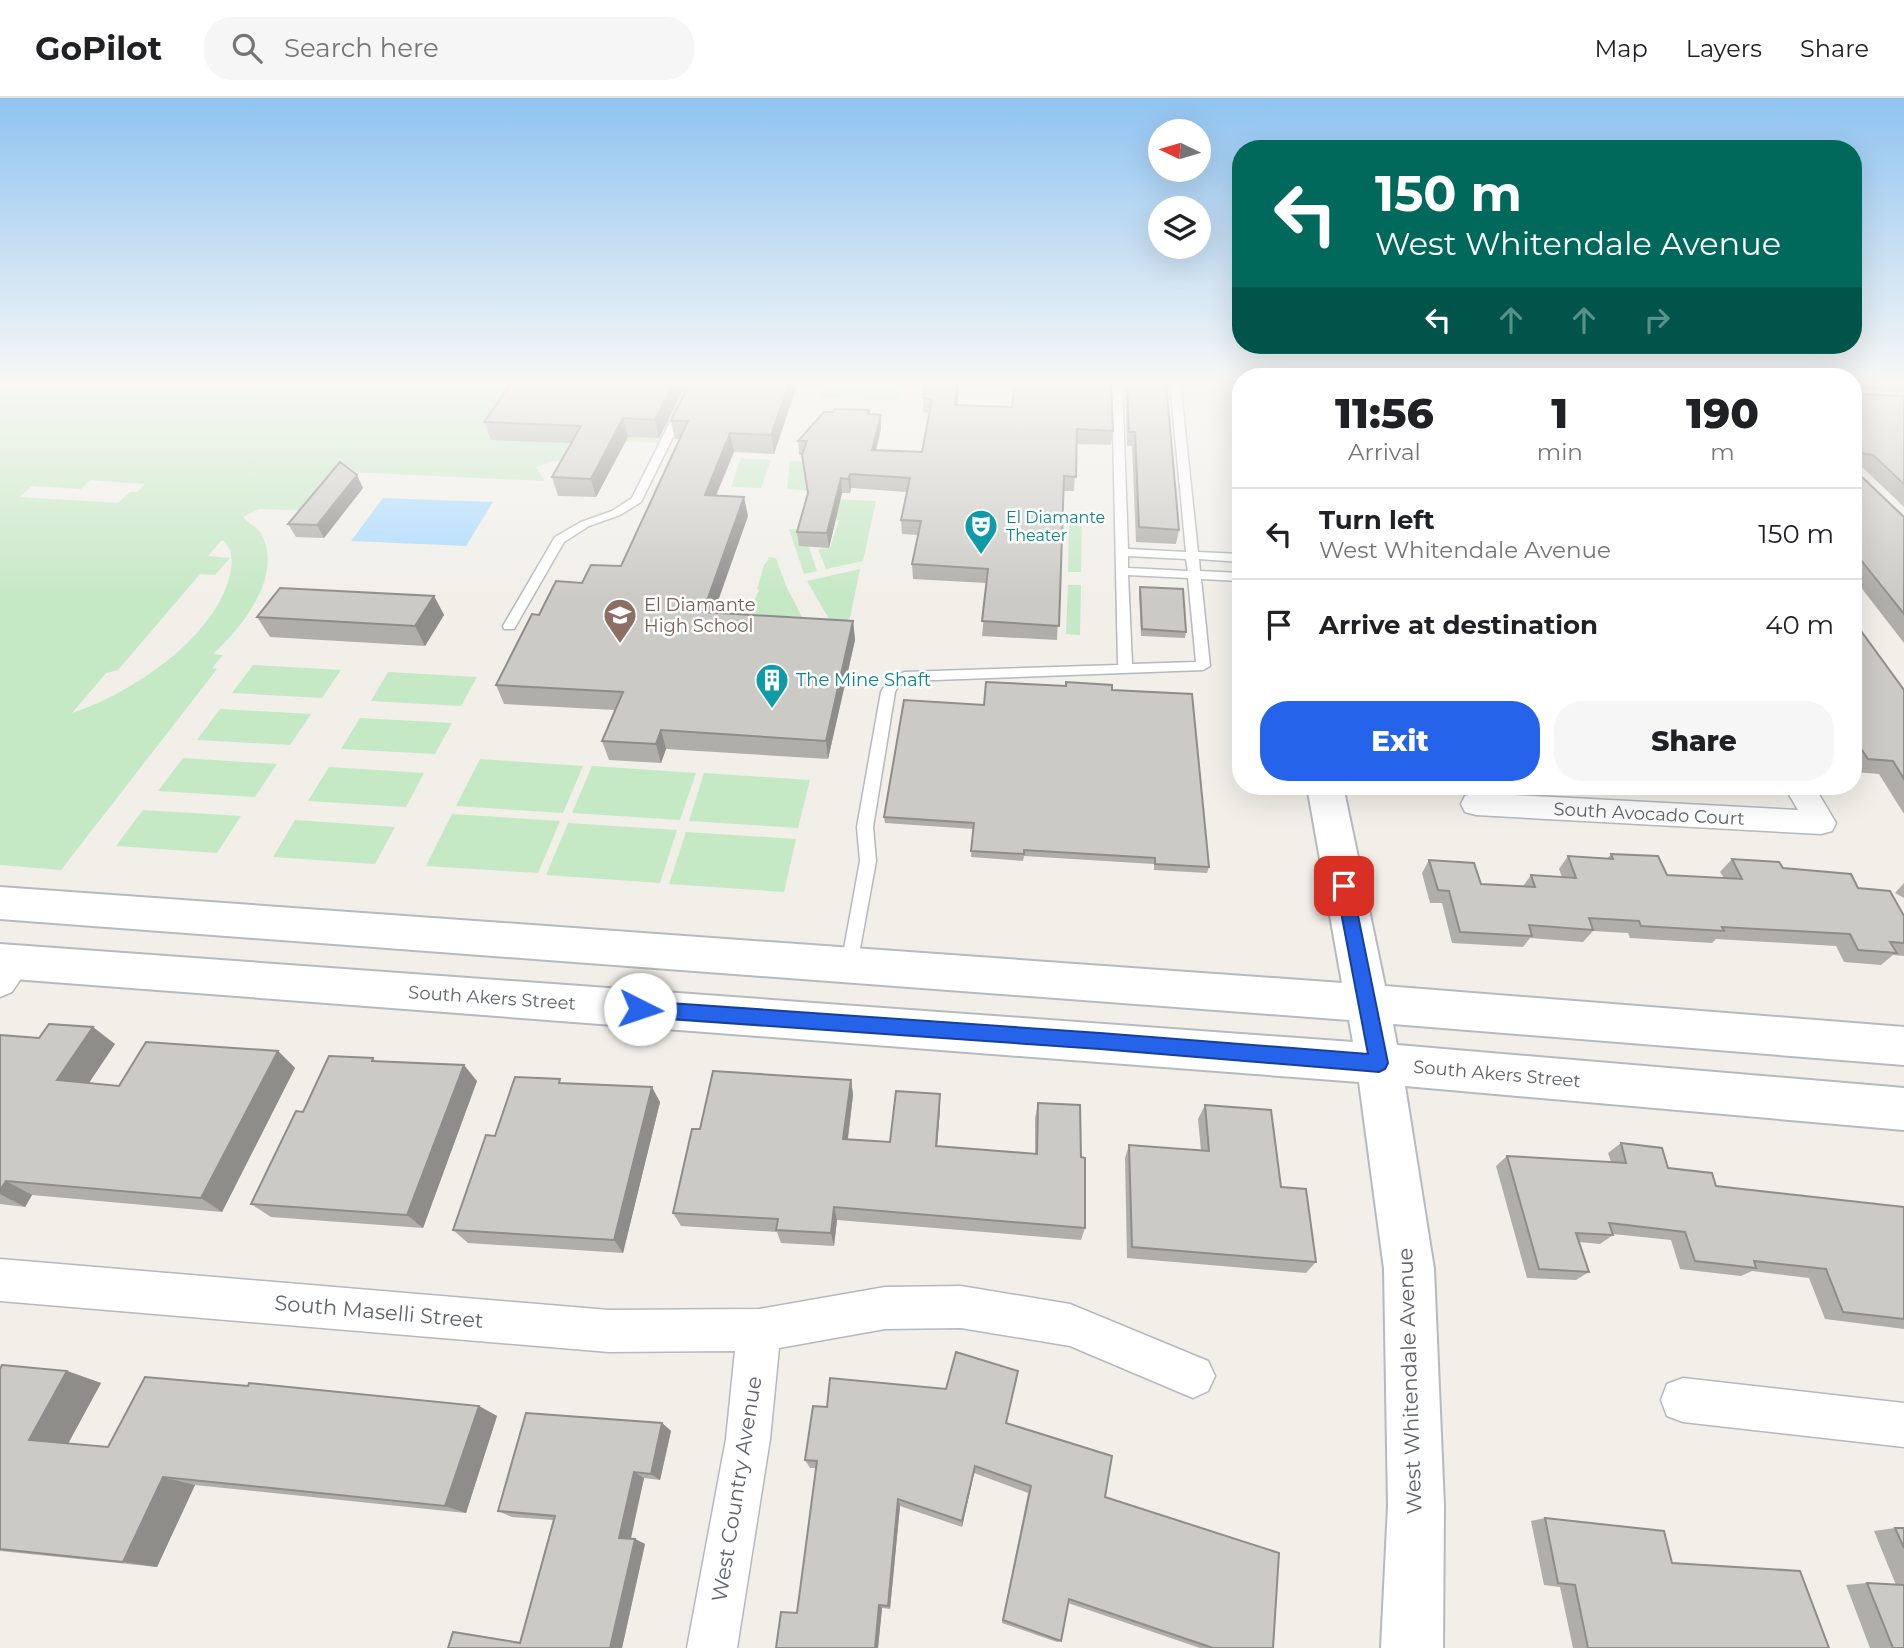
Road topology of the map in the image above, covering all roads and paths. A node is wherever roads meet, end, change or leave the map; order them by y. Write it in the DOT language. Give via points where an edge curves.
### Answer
graph roads {
  1 [pos="659,454"];
  2 [pos="1119,454"];
  3 [pos="1182,454"];
  4 [pos="1122,552"];
  5 [pos="1192,555"];
  6 [pos="1232,557"];
  7 [pos="1123,571"];
  8 [pos="1193,575"];
  9 [pos="1232,577"];
  10 [pos="509,626"];
  11 [pos="1125,669"];
  12 [pos="1327,795"];
  13 [pos="1804,795"];
  14 [pos="1476,804"];
  15 [pos="0,903"];
  16 [pos="849,965"];
  17 [pos="5,969"];
  18 [pos="1368,1004"];
  19 [pos="1904,1046"];
  20 [pos="1379,1063"];
  21 [pos="1904,1109"];
  22 [pos="0,1280"];
  23 [pos="759,1330"];
  24 [pos="1193,1376"];
  25 [pos="1683,1400"];
  26 [pos="1904,1425"];
  27 [pos="712,1648"];
  28 [pos="1412,1648"];
  1 -- 10 [label="lane" via="637,500 559,540"];
  2 -- 4 [label="lane"];
  3 -- 5 [label="lane"];
  4 -- 5 [label="lane"];
  4 -- 7 [label="lane"];
  5 -- 6 [label="lane"];
  5 -- 8 [label="lane"];
  7 -- 8 [label="lane"];
  7 -- 11 [label="lane"];
  8 -- 9 [label="lane"];
  8 -- 11 [label="lane" via="1203,666"];
  11 -- 16 [label="lane" via="904,677 893,683 865,827 868,861"];
  12 -- 18 [label="main road, West Whitendale Avenue"];
  13 -- 14 [label="street, South Avocado Court" via="1821,823"];
  15 -- 16 [label="main road"];
  16 -- 18 [label="main road"];
  17 -- 20 [label="main road, South Akers Street"];
  18 -- 19 [label="main road"];
  18 -- 20 [label="main road, West Whitendale Avenue"];
  20 -- 21 [label="main road, South Akers Street"];
  20 -- 28 [label="main road, West Whitendale Avenue" via="1409,1269 1416,1506"];
  22 -- 23 [label="street, South Maselli Street" via="609,1331"];
  23 -- 24 [label="street, South Maselli Street" via="885,1308 961,1307 1070,1325"];
  23 -- 27 [label="street, West Country Avenue" via="748,1439"];
  25 -- 26 [label="street"];
}
